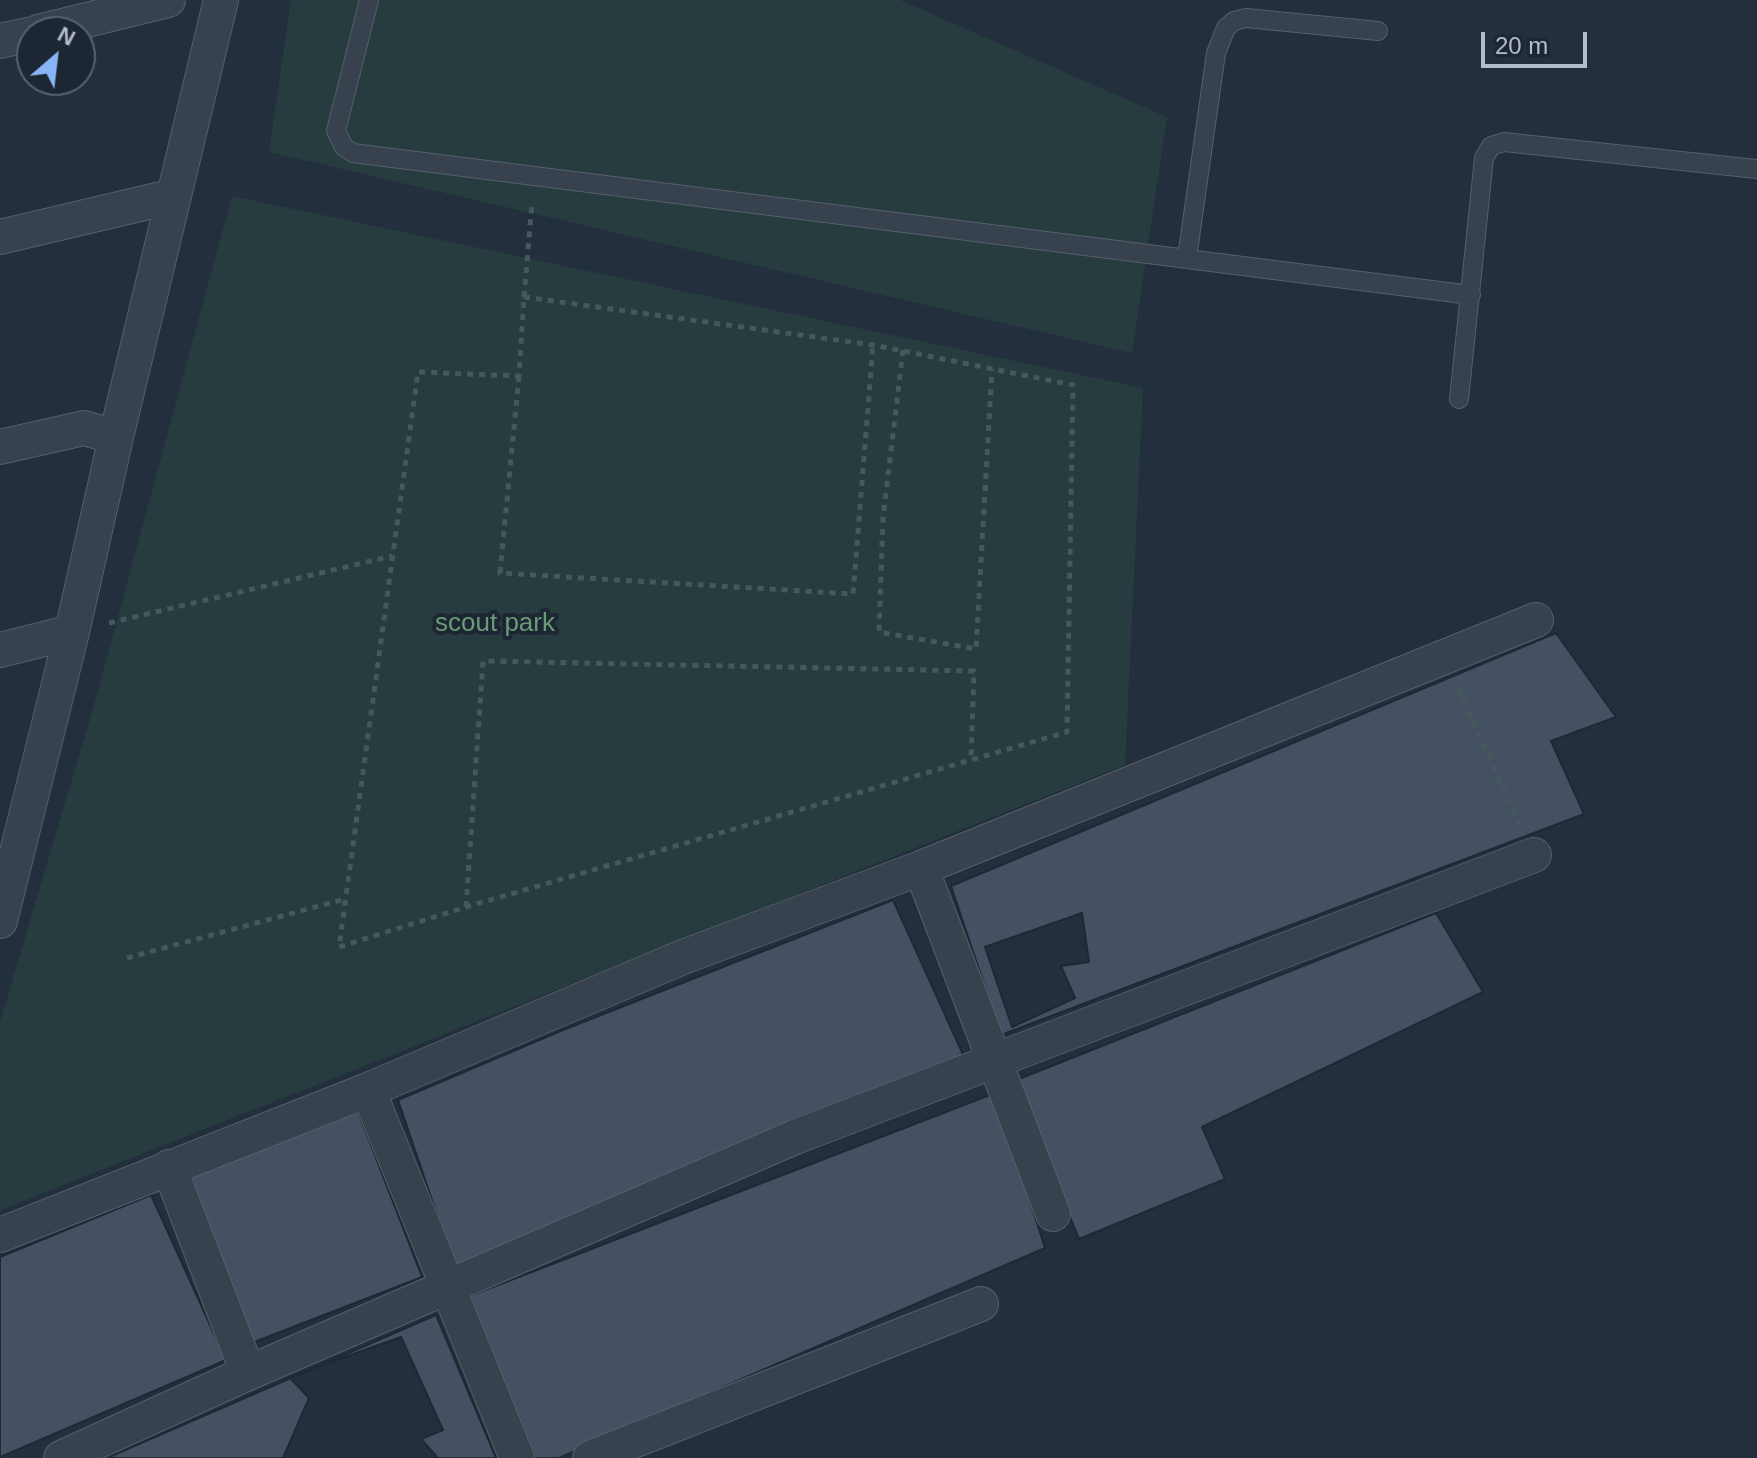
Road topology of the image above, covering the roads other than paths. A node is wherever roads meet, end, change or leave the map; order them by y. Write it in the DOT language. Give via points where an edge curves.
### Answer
graph roads {
  1 [pos="168,0"];
  2 [pos="221,0"];
  3 [pos="369,0"];
  4 [pos="96,18"];
  5 [pos="1378,31"];
  6 [pos="1757,169"];
  7 [pos="174,196"];
  8 [pos="0,237"];
  9 [pos="1187,258"];
  10 [pos="1471,295"];
  11 [pos="1459,399"];
  12 [pos="116,437"];
  13 [pos="0,447"];
  14 [pos="1536,620"];
  15 [pos="72,632"];
  16 [pos="0,650"];
  17 [pos="1534,855"];
  18 [pos="921,868"];
  19 [pos="0,921"];
  20 [pos="994,1061"];
  21 [pos="368,1090"];
  22 [pos="169,1167"];
  23 [pos="1053,1214"];
  24 [pos="0,1235"];
  25 [pos="446,1288"];
  26 [pos="981,1304"];
  27 [pos="248,1373"];
  28 [pos="61,1458"];
  29 [pos="517,1458"];
  30 [pos="590,1458"];
  1 -- 4 [label="street"];
  2 -- 7 [label="street"];
  3 -- 9 [label="lane" via="336,131 353,153"];
  5 -- 9 [label="lane" via="1246,18 1226,28 1216,53"];
  6 -- 10 [label="lane" via="1504,142 1491,146 1484,158"];
  7 -- 8 [label="street"];
  7 -- 12 [label="street"];
  9 -- 10 [label="lane"];
  10 -- 11 [label="lane"];
  12 -- 13 [label="street" via="84,428"];
  12 -- 15 [label="street"];
  14 -- 18 [label="street"];
  15 -- 16 [label="street"];
  15 -- 19 [label="street"];
  17 -- 20 [label="street"];
  18 -- 20 [label="street"];
  18 -- 21 [label="street" via="683,957"];
  20 -- 23 [label="street"];
  20 -- 25 [label="street" via="795,1137"];
  21 -- 22 [label="street"];
  21 -- 25 [label="street"];
  22 -- 24 [label="street"];
  22 -- 27 [label="street"];
  25 -- 27 [label="street"];
  25 -- 29 [label="street"];
  26 -- 30 [label="street"];
  27 -- 28 [label="street"];
}
